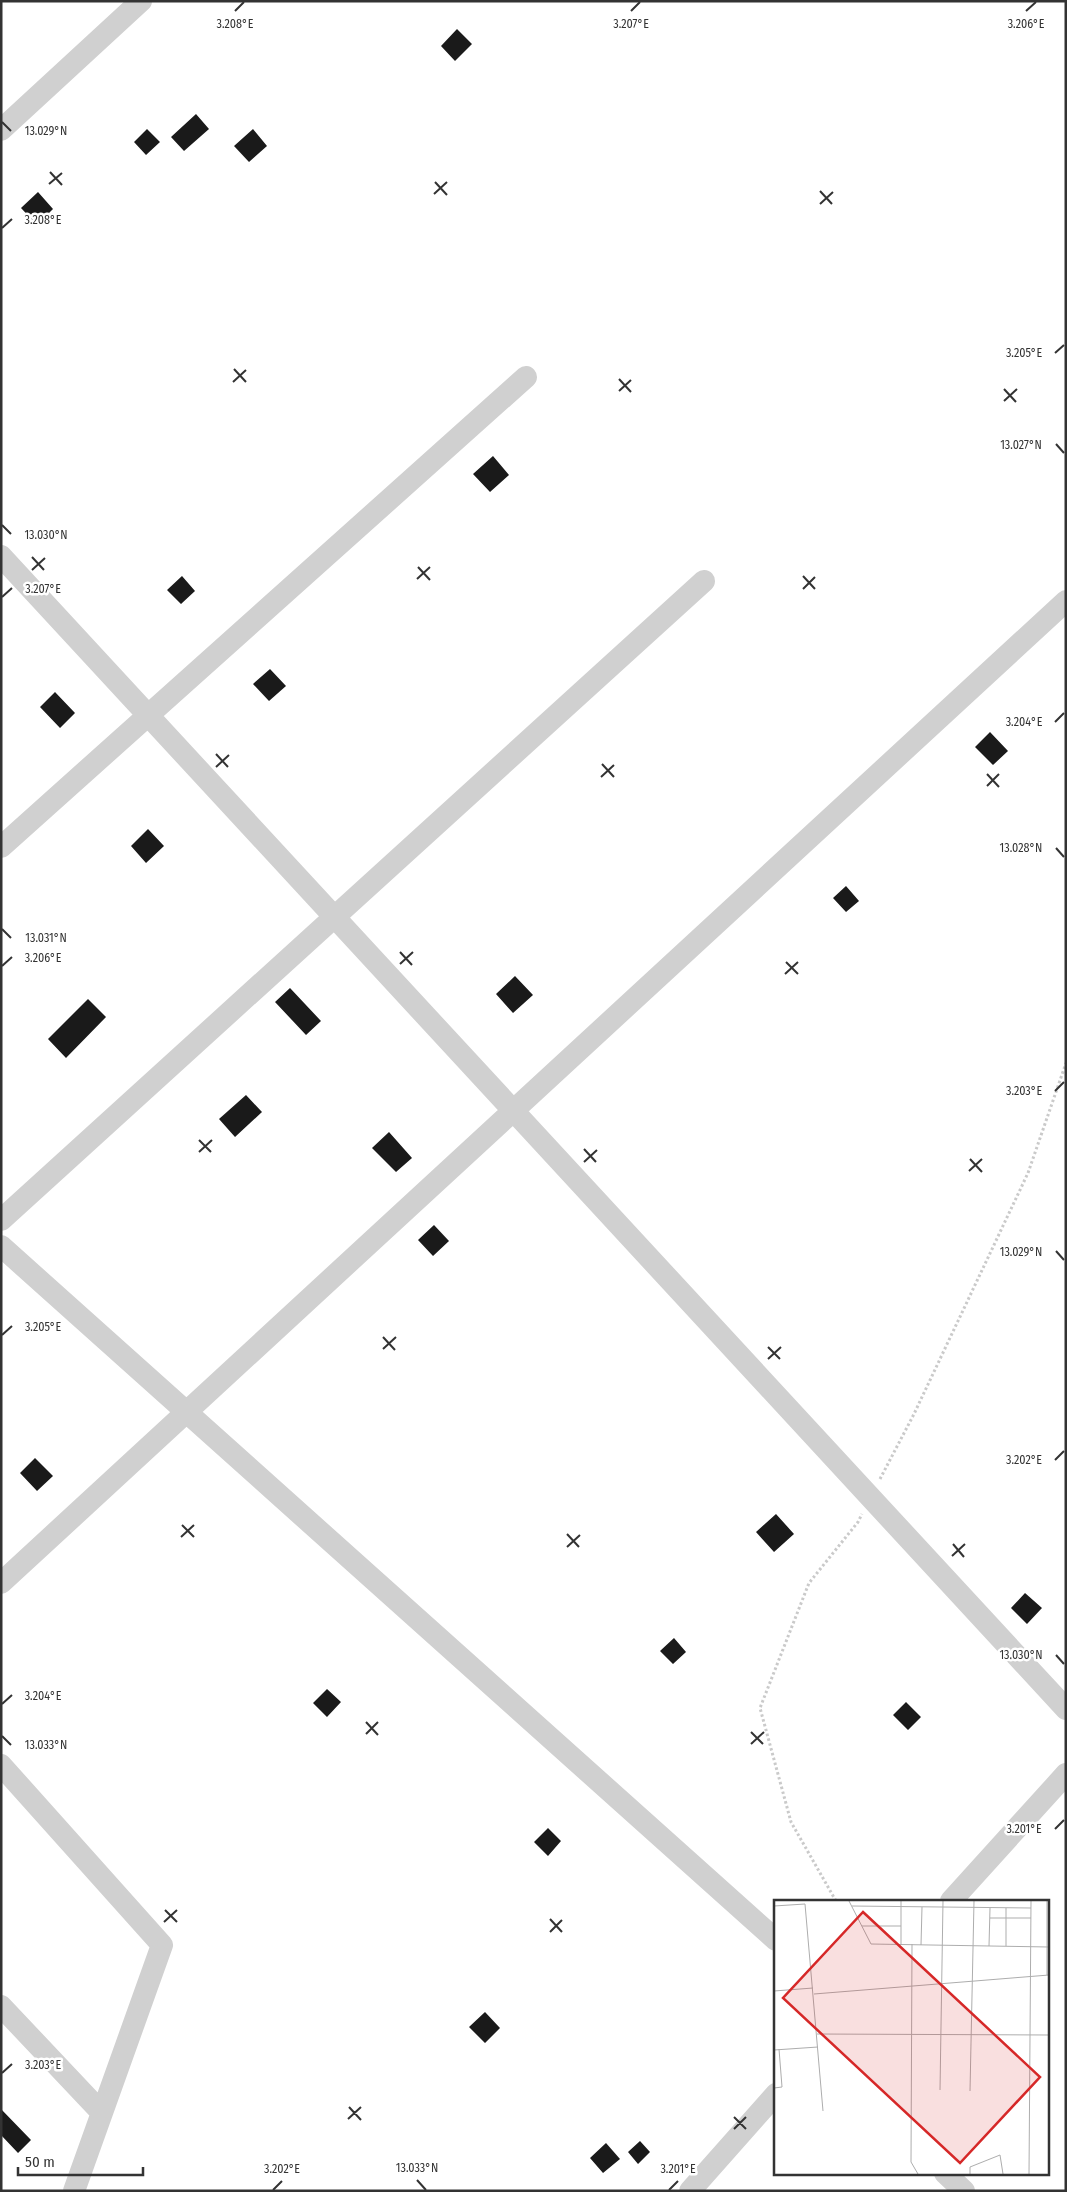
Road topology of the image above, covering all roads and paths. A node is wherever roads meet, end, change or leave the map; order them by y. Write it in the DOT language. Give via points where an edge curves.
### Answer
graph roads {
  1 [pos="141,1"];
  2 [pos="1,130"];
  3 [pos="526,377"];
  4 [pos="1,556"];
  5 [pos="704,581"];
  6 [pos="1066,601"];
  7 [pos="148,715"];
  8 [pos="1,847"];
  9 [pos="335,917"];
  10 [pos="1066,1063"];
  11 [pos="514,1110"];
  12 [pos="1,1220"];
  13 [pos="1,1246"];
  14 [pos="187,1412"];
  15 [pos="871,1497"];
  16 [pos="1,1583"];
  17 [pos="1066,1709"];
  18 [pos="1,1765"];
  19 [pos="1066,1774"];
  20 [pos="835,1900"];
  21 [pos="952,1900"];
  22 [pos="774,1938"];
  23 [pos="1,2006"];
  24 [pos="774,2096"];
  25 [pos="102,2113"];
  26 [pos="946,2174"];
  27 [pos="74,2191"];
  28 [pos="690,2191"];
  29 [pos="964,2191"];
  1 -- 2 [label="street"];
  3 -- 7 [label="street"];
  4 -- 7 [label="street"];
  5 -- 9 [label="street"];
  6 -- 11 [label="street"];
  7 -- 8 [label="street"];
  7 -- 9 [label="street"];
  9 -- 11 [label="street"];
  9 -- 12 [label="street"];
  10 -- 15 [label="path" via="1028,1173 914,1414"];
  11 -- 14 [label="street"];
  11 -- 15 [label="street"];
  13 -- 14 [label="street"];
  14 -- 16 [label="street"];
  14 -- 22 [label="street"];
  15 -- 17 [label="street"];
  15 -- 20 [label="path" via="858,1522 809,1583 760,1708 791,1822"];
  18 -- 25 [label="street" via="162,1945"];
  19 -- 21 [label="street"];
  23 -- 25 [label="street"];
  24 -- 28 [label="street"];
  25 -- 27 [label="street"];
  26 -- 29 [label="street"];
}
